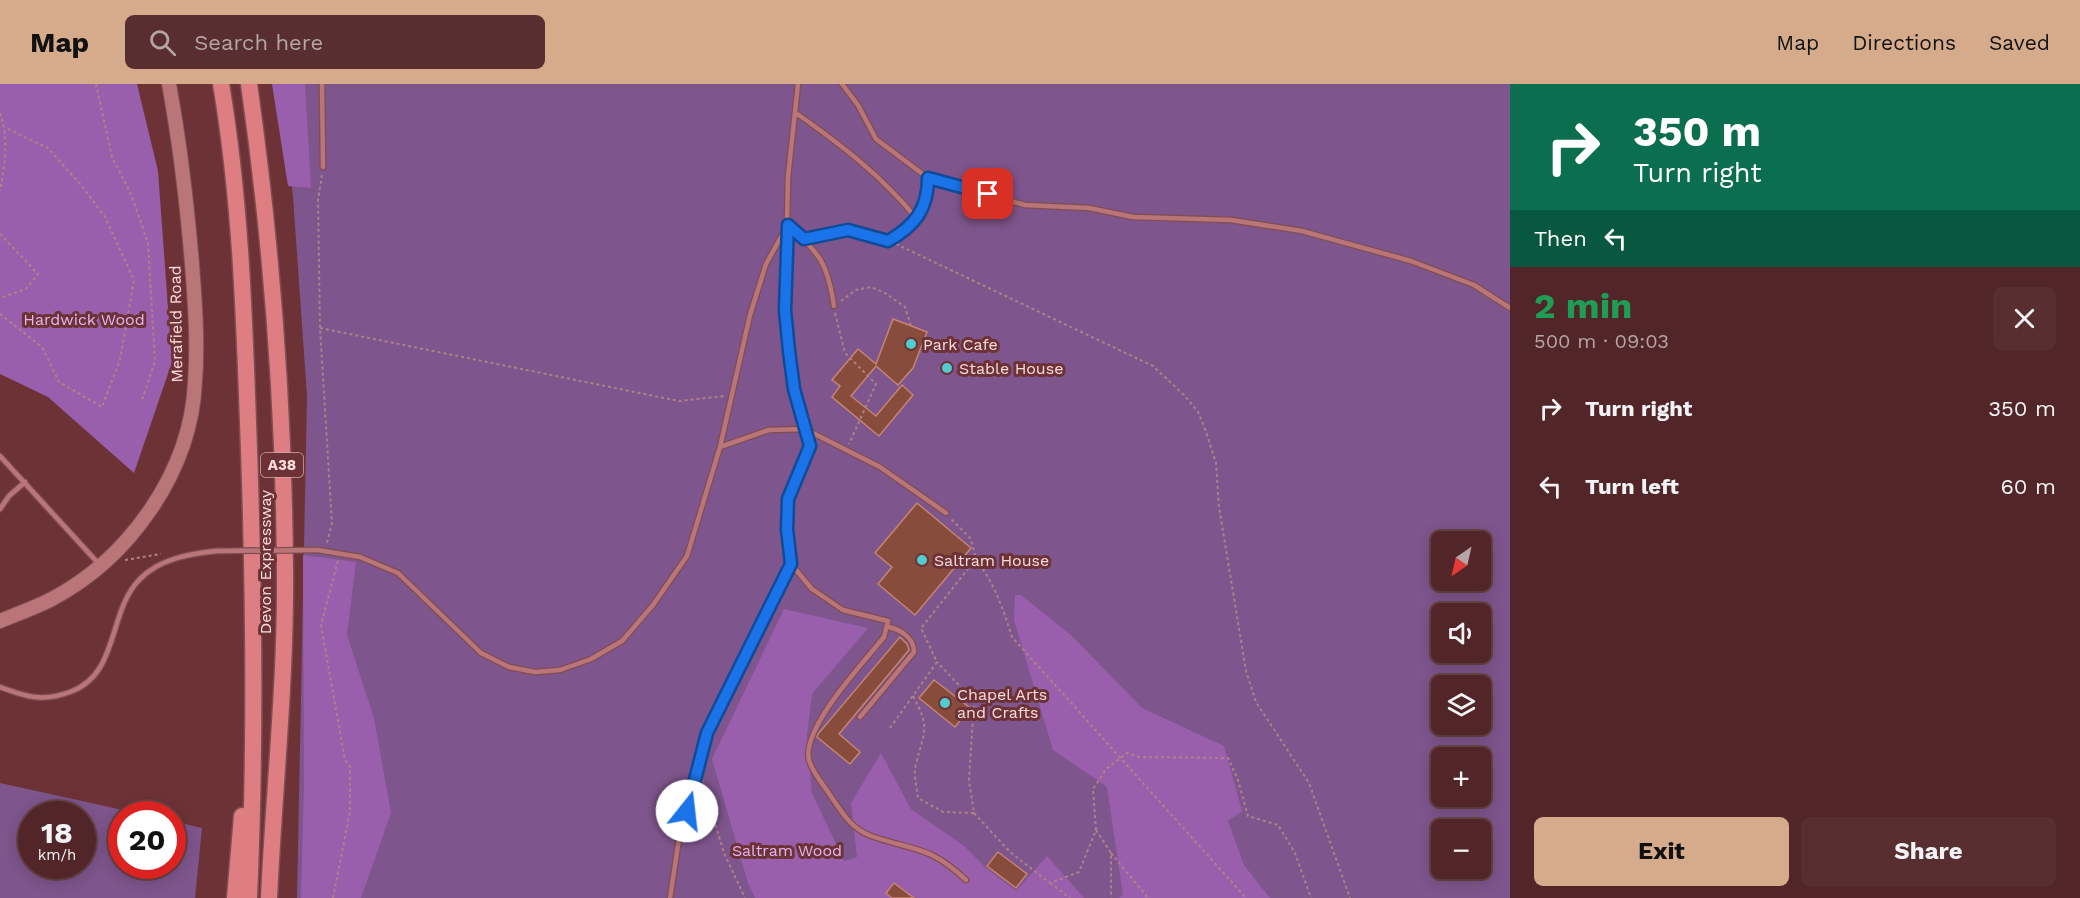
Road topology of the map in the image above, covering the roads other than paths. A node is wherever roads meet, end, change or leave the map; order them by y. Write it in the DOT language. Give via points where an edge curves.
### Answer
graph roads {
  1 [pos="169,84"];
  2 [pos="221,84"];
  3 [pos="249,84"];
  4 [pos="322,84"];
  5 [pos="798,84"];
  6 [pos="842,84"];
  7 [pos="796,112"];
  8 [pos="323,167"];
  9 [pos="928,178"];
  10 [pos="916,218"];
  11 [pos="788,225"];
  12 [pos="804,239"];
  13 [pos="834,306"];
  14 [pos="1510,308"];
  15 [pos="805,429"];
  16 [pos="720,447"];
  17 [pos="0,456"];
  18 [pos="25,482"];
  19 [pos="0,509"];
  20 [pos="946,513"];
  21 [pos="791,564"];
  22 [pos="100,565"];
  23 [pos="0,621"];
  24 [pos="889,627"];
  25 [pos="0,687"];
  26 [pos="254,702"];
  27 [pos="860,717"];
  28 [pos="966,880"];
  29 [pos="235,898"];
  30 [pos="249,898"];
  31 [pos="269,898"];
  32 [pos="670,898"];
  1 -- 22 [label="street, Merafield Road" via="187,202 195,306 195,384 186,436 161,494 128,540"];
  2 -- 26 [label="highway, Devon Expressway / A38" via="243,283"];
  3 -- 31 [label="highway, Devon Expressway / A38" via="274,285 284,539 283,678"];
  4 -- 8 [label="lane"];
  5 -- 7 [label="lane"];
  6 -- 9 [label="lane" via="876,139"];
  7 -- 10 [label="lane" via="861,161"];
  7 -- 11 [label="lane" via="788,177"];
  9 -- 10 [label="lane" via="928,198"];
  9 -- 14 [label="lane" via="1025,204 1089,208 1133,217 1231,220 1302,231 1411,261 1474,285"];
  10 -- 12 [label="lane" via="906,231 888,241 848,230"];
  11 -- 12 [label="lane"];
  11 -- 15 [label="lane" via="785,310 794,389"];
  11 -- 16 [label="lane" via="766,264 750,315"];
  12 -- 13 [label="lane" via="825,264"];
  15 -- 16 [label="lane" via="769,430"];
  15 -- 20 [label="lane" via="880,467"];
  15 -- 21 [label="lane" via="810,446 788,499"];
  16 -- 25 [label="lane, bridge" via="687,556 653,605 622,640 591,659 560,670 535,672 509,667 481,653 398,573 360,556 318,550 216,551 189,554 159,565 139,579 127,598 101,669 83,687 50,699"];
  17 -- 18 [label="lane"];
  18 -- 19 [label="lane"];
  18 -- 22 [label="lane"];
  21 -- 24 [label="lane" via="819,595 843,610 888,621"];
  21 -- 32 [label="lane" via="707,733 681,832"];
  22 -- 23 [label="street, Merafield Road" via="51,599"];
  24 -- 27 [label="lane" via="912,641 915,652"];
  24 -- 28 [label="lane" via="825,711 814,730 808,758 849,823 871,836 934,855"];
  26 -- 29 [label="highway, A38"];
  26 -- 30 [label="highway, Devon Expressway / A38"];
}
